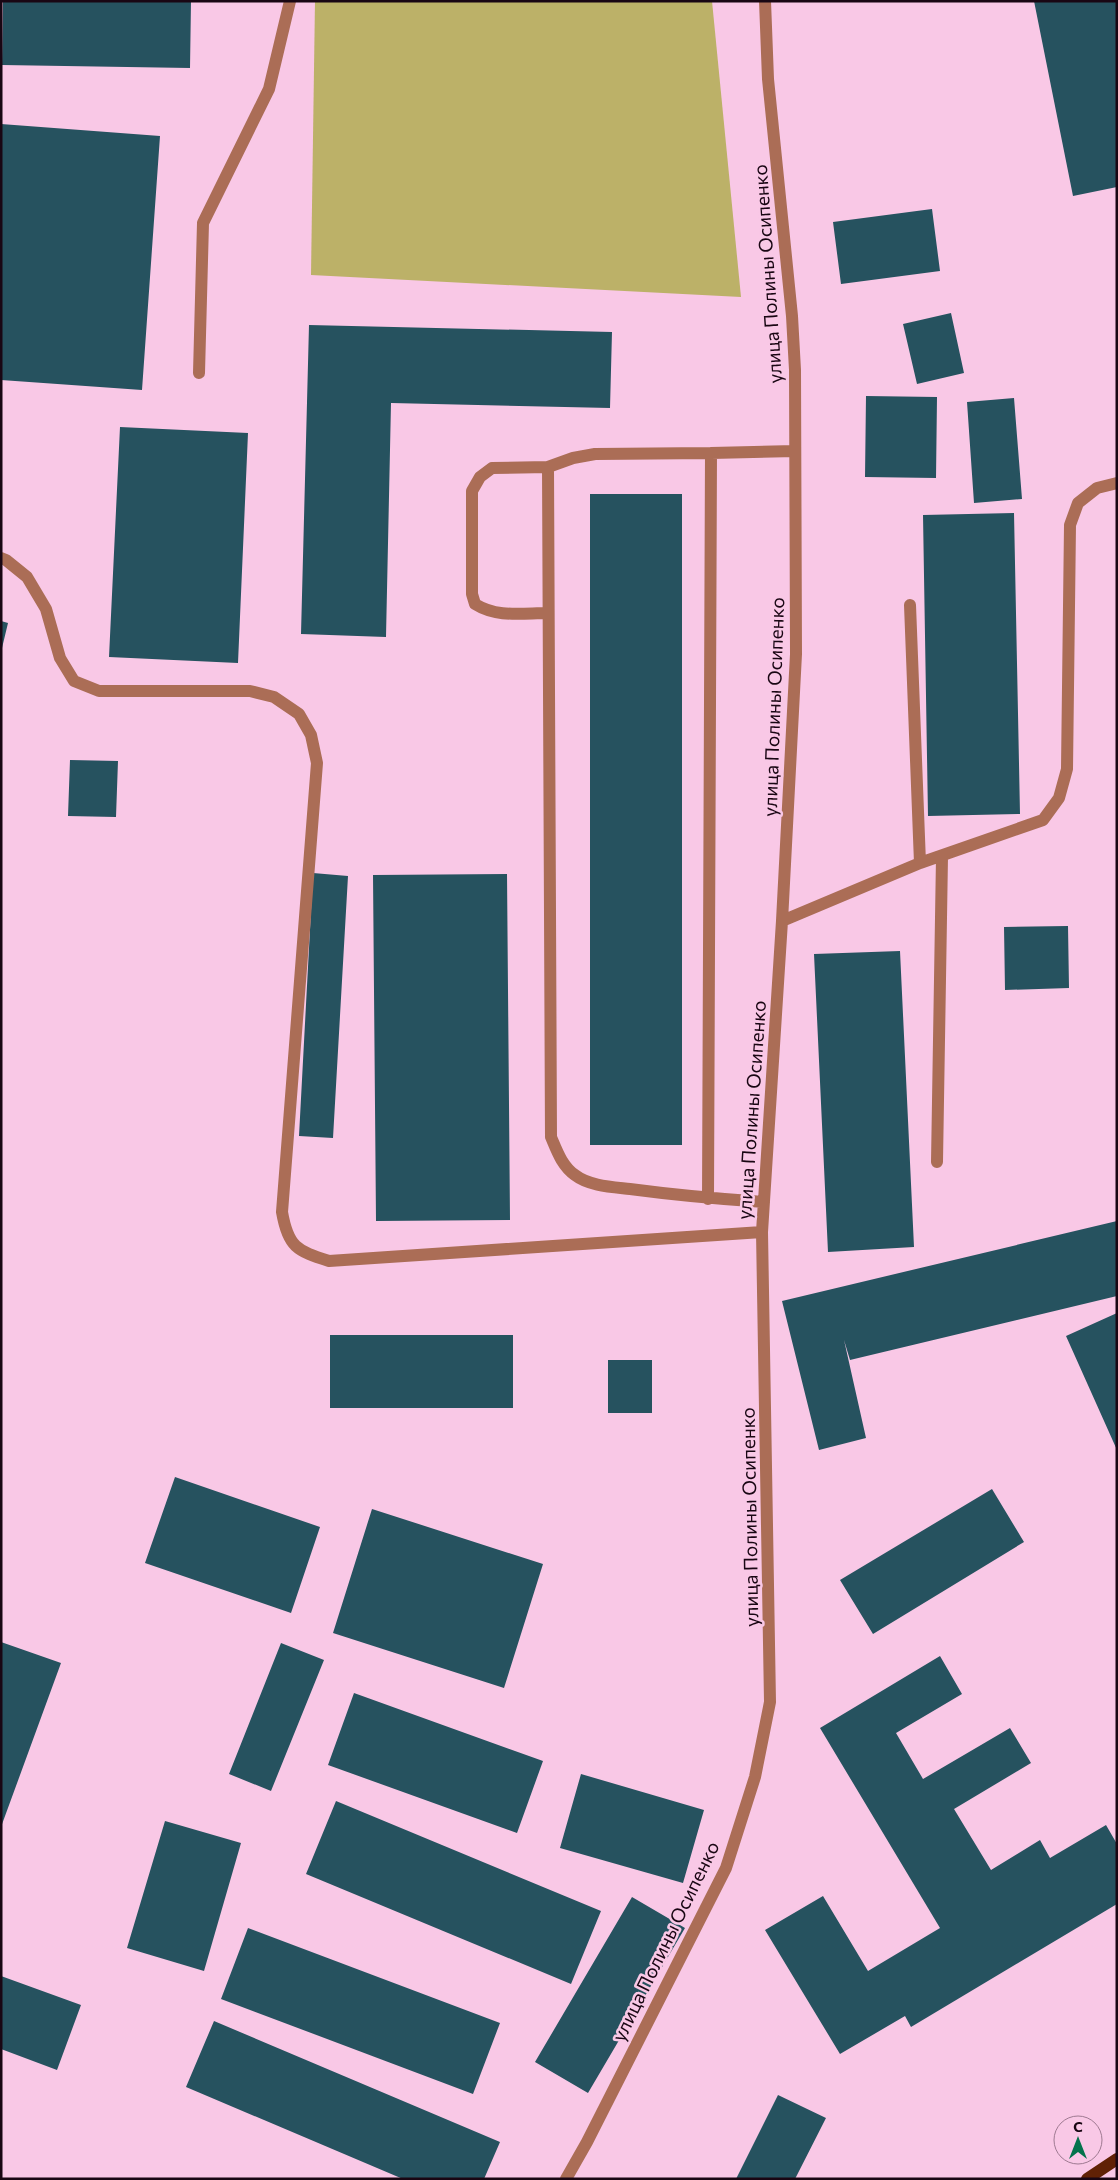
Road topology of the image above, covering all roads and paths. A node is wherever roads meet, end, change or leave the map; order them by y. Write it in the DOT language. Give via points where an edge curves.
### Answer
graph roads {
  1 [pos="290,1"];
  2 [pos="765,1"];
  3 [pos="199,373"];
  4 [pos="795,451"];
  5 [pos="711,453"];
  6 [pos="548,467"];
  7 [pos="1117,483"];
  8 [pos="1,558"];
  9 [pos="910,605"];
  10 [pos="548,613"];
  11 [pos="942,857"];
  12 [pos="920,863"];
  13 [pos="782,921"];
  14 [pos="937,1162"];
  15 [pos="708,1199"];
  16 [pos="764,1202"];
  17 [pos="762,1232"];
  18 [pos="1117,2159"];
  19 [pos="566,2179"];
  20 [pos="1086,2179"];
  1 -- 3 [label="street" via="269,89 203,223"];
  2 -- 4 [label="street, улица Полины Осипенко" via="768,79 792,316"];
  4 -- 5 [label="street"];
  4 -- 13 [label="street, улица Полины Осипенко" via="796,654"];
  5 -- 6 [label="street" via="596,454"];
  5 -- 15 [label="street"];
  6 -- 10 [label="street"];
  6 -- 10 [label="street" via="492,468 480,477 472,491 472,594 475,604 498,614"];
  7 -- 11 [label="street" via="1097,488 1078,503 1070,525 1067,769 1059,798 1043,820"];
  8 -- 17 [label="street" via="27,577 32,585 46,609 60,658 74,682 99,691 250,691 274,697 299,714 311,735 317,763 282,1212 286,1232 295,1246 329,1261"];
  9 -- 12 [label="street"];
  10 -- 15 [label="street" via="551,1137 562,1163 576,1176 600,1185"];
  11 -- 12 [label="street"];
  11 -- 14 [label="street"];
  12 -- 13 [label="street"];
  13 -- 16 [label="street, улица Полины Осипенко"];
  15 -- 16 [label="street"];
  16 -- 17 [label="street, улица Полины Осипенко"];
  17 -- 19 [label="street, улица Полины Осипенко" via="770,1702 755,1777 726,1868"];
  18 -- 20 [label="main road"];
}
